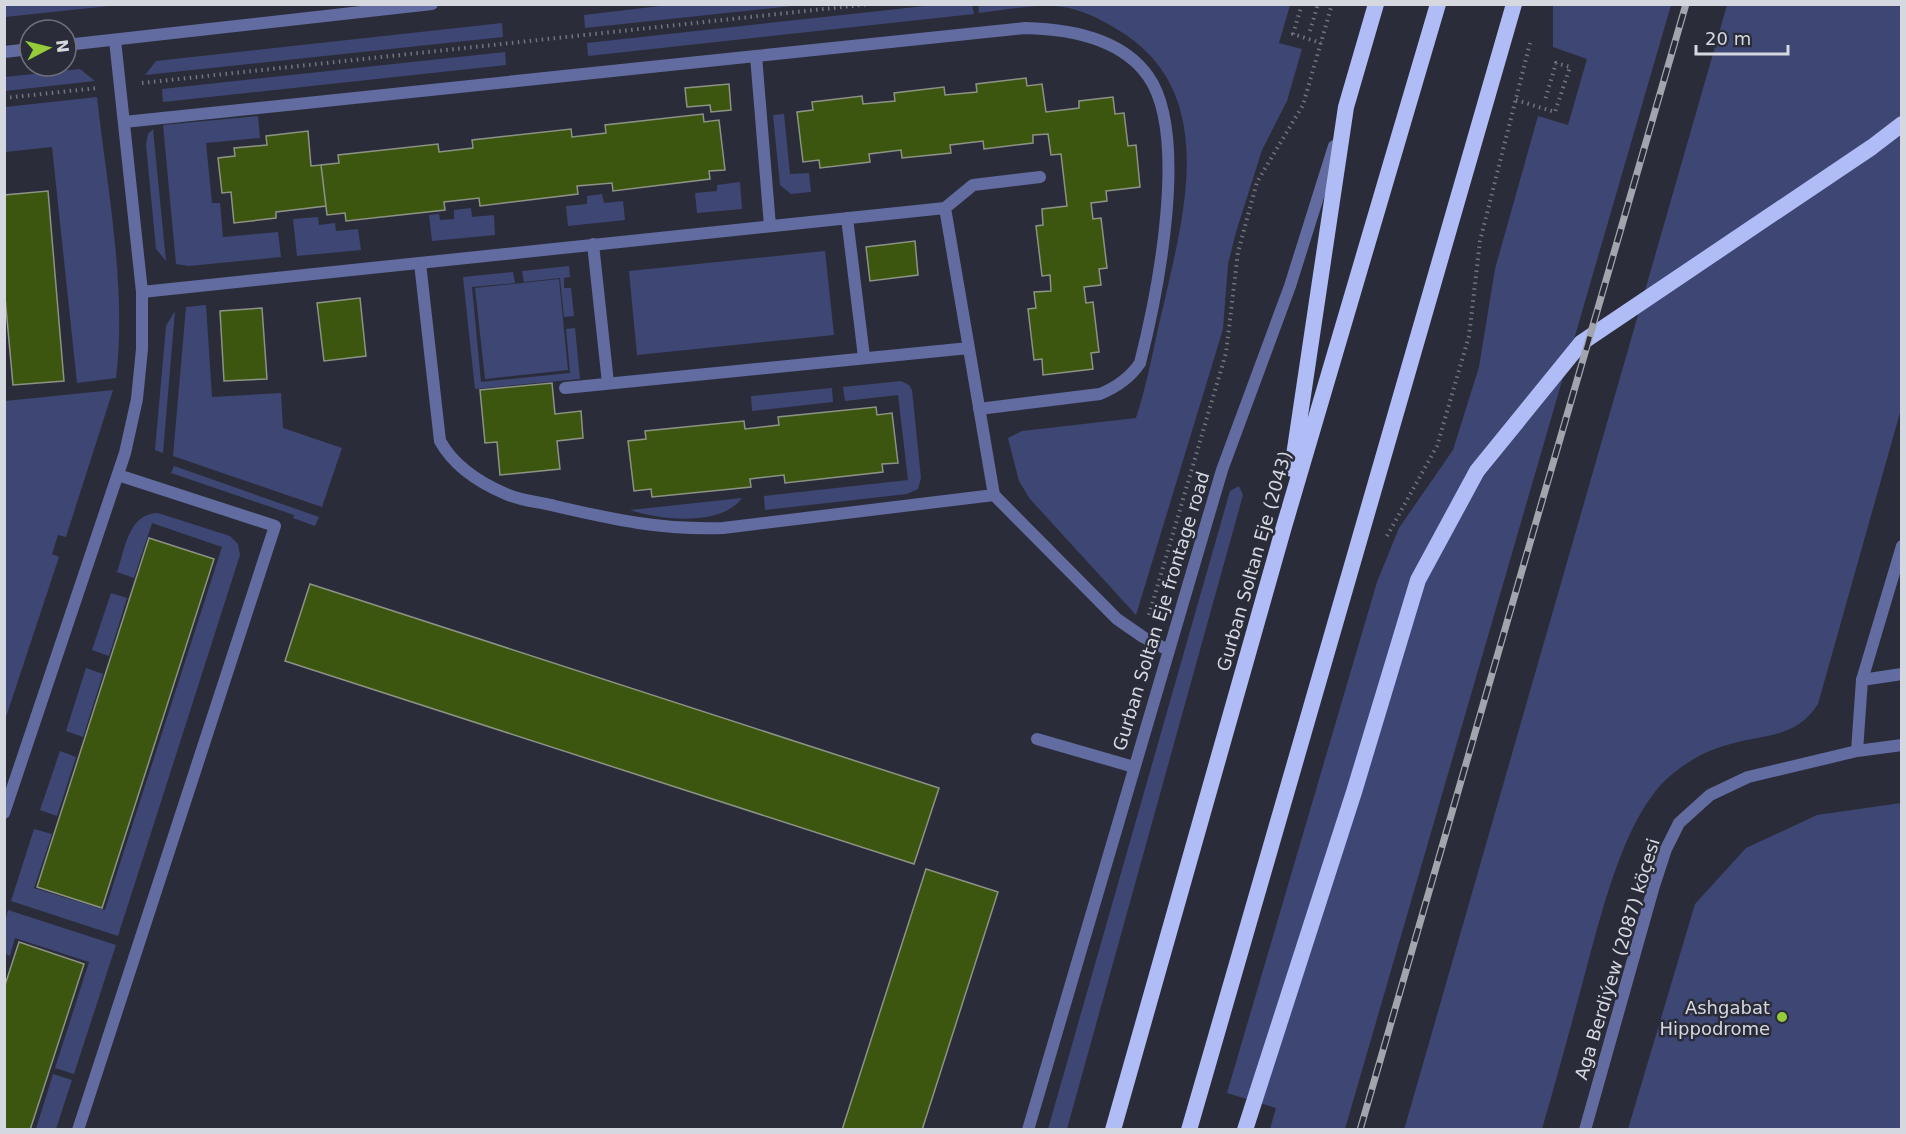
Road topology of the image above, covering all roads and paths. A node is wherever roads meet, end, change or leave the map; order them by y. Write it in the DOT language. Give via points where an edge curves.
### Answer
graph roads {
  1 [pos="432,4"];
  2 [pos="870,4"];
  3 [pos="1302,4"];
  4 [pos="1318,4"];
  5 [pos="1332,4"];
  6 [pos="1376,4"];
  7 [pos="1438,4"];
  8 [pos="1514,4"];
  9 [pos="1310,31"];
  10 [pos="1532,36"];
  11 [pos="115,40"];
  12 [pos="1321,43"];
  13 [pos="78,44"];
  14 [pos="756,56"];
  15 [pos="141,84"];
  16 [pos="98,88"];
  17 [pos="4,98"];
  18 [pos="1516,100"];
  19 [pos="1545,100"];
  20 [pos="1346,107"];
  21 [pos="124,122"];
  22 [pos="1902,123"];
  23 [pos="1040,177"];
  24 [pos="945,208"];
  25 [pos="847,218"];
  26 [pos="771,226"];
  27 [pos="593,244"];
  28 [pos="420,263"];
  29 [pos="142,292"];
  30 [pos="969,348"];
  31 [pos="864,357"];
  32 [pos="608,383"];
  33 [pos="565,388"];
  34 [pos="979,409"];
  35 [pos="118,475"];
  36 [pos="994,495"];
  37 [pos="1283,530"];
  38 [pos="1902,546"];
  39 [pos="1382,547"];
  40 [pos="1143,637"];
  41 [pos="1168,650"];
  42 [pos="1902,674"];
  43 [pos="1862,680"];
  44 [pos="1037,739"];
  45 [pos="1902,745"];
  46 [pos="1857,751"];
  47 [pos="1134,768"];
  48 [pos="4,813"];
  49 [pos="78,1130"];
  50 [pos="1028,1130"];
  51 [pos="1113,1130"];
  52 [pos="1189,1130"];
  53 [pos="1245,1130"];
  54 [pos="1585,1130"];
  1 -- 11 [label="street"];
  2 -- 15 [label="path"];
  3 -- 12 [label="path" via="1293,34"];
  4 -- 9 [label="path"];
  5 -- 12 [label="path"];
  6 -- 20 [label="highway"];
  7 -- 37 [label="highway, Gurban Soltan Eje (2043)"];
  8 -- 52 [label="highway"];
  10 -- 18 [label="path"];
  11 -- 13 [label="street"];
  11 -- 21 [label="street"];
  12 -- 40 [label="path" via="1303,105 1257,182 1238,252 1226,353"];
  14 -- 21 [label="street"];
  14 -- 26 [label="street"];
  14 -- 34 [label="street" via="1025,28 1059,28 1088,35 1114,48 1148,76 1165,119 1167,207 1140,363 1116,388 1100,394"];
  16 -- 17 [label="path"];
  18 -- 19 [label="path" via="1555,112 1570,68 1556,63"];
  18 -- 39 [label="path" via="1480,241 1469,336 1437,446"];
  20 -- 37 [label="highway"];
  20 -- 41 [label="street, Gurban Soltan Eje frontage road" via="1290,286 1222,470"];
  21 -- 29 [label="street"];
  22 -- 53 [label="highway" via="1581,343 1477,471 1418,580"];
  23 -- 24 [label="street" via="973,185"];
  24 -- 25 [label="street"];
  24 -- 30 [label="street"];
  25 -- 26 [label="street"];
  25 -- 31 [label="street"];
  26 -- 27 [label="street"];
  27 -- 28 [label="street"];
  27 -- 32 [label="street"];
  28 -- 29 [label="street"];
  28 -- 36 [label="street" via="440,441 462,470 507,495 627,523 683,529 723,528"];
  29 -- 35 [label="street" via="137,399"];
  30 -- 31 [label="street"];
  30 -- 34 [label="street"];
  31 -- 32 [label="street"];
  32 -- 33 [label="street"];
  34 -- 36 [label="street"];
  35 -- 48 [label="street"];
  35 -- 49 [label="street" via="276,526"];
  36 -- 40 [label="street" via="1117,619"];
  37 -- 51 [label="highway, Gurban Soltan Eje (2043)"];
  38 -- 43 [label="street"];
  40 -- 41 [label="street"];
  41 -- 47 [label="street, Gurban Soltan Eje frontage road"];
  42 -- 43 [label="street"];
  43 -- 46 [label="street"];
  44 -- 47 [label="street"];
  45 -- 46 [label="street, Aga Berdiýew (2087) köçesi"];
  46 -- 54 [label="street, Aga Berdiýew (2087) köçesi" via="1729,784 1679,823 1666,849"];
  47 -- 50 [label="street, Gurban Soltan Eje frontage road"];
}
